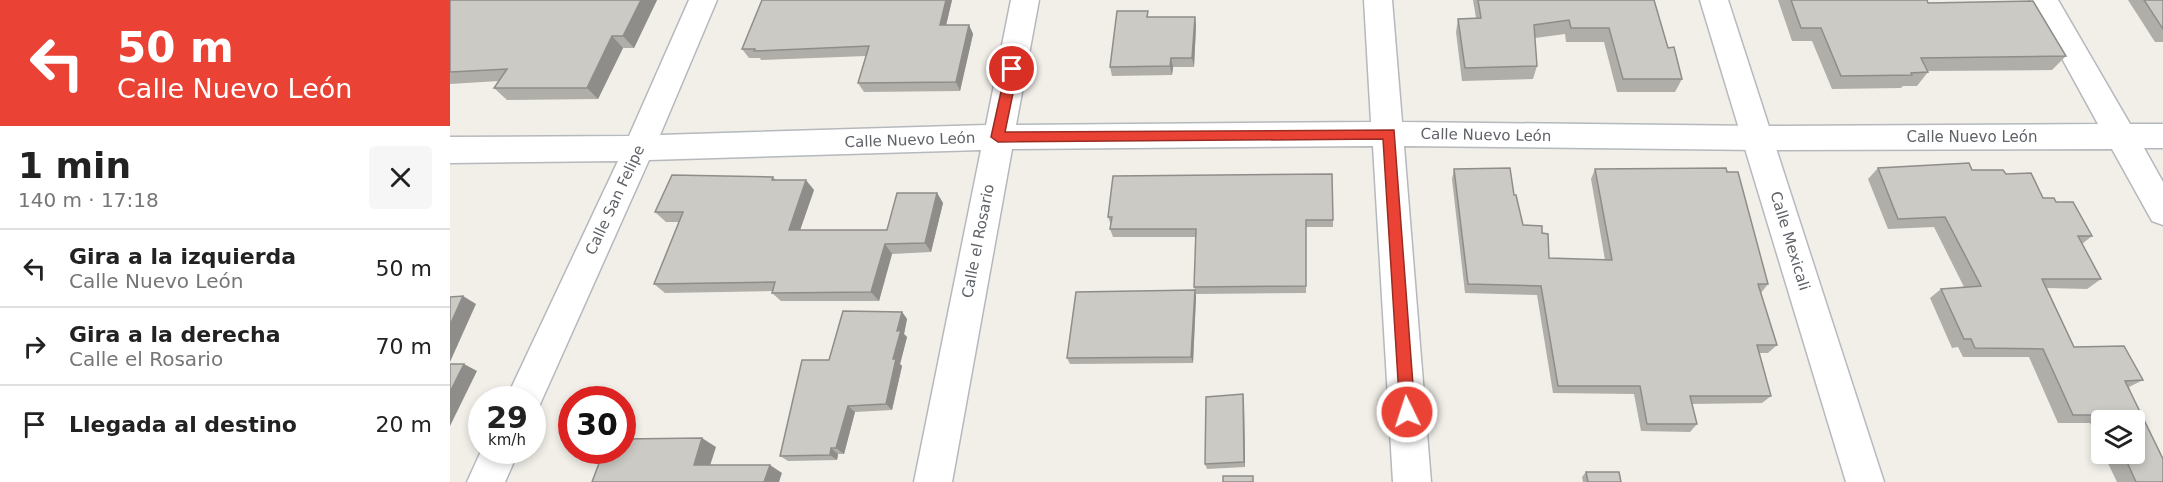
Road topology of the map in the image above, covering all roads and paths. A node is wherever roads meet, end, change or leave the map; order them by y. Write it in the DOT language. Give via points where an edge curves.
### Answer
graph roads {
  1 [pos="703,0"];
  2 [pos="1025,0"];
  3 [pos="1378,0"];
  4 [pos="1714,0"];
  5 [pos="2043,0"];
  6 [pos="1389,134"];
  7 [pos="2163,136"];
  8 [pos="998,137"];
  9 [pos="2120,137"];
  10 [pos="1759,138"];
  11 [pos="639,148"];
  12 [pos="450,150"];
  13 [pos="2163,211"];
  14 [pos="530,386"];
  15 [pos="494,464"];
  16 [pos="486,482"];
  17 [pos="933,482"];
  18 [pos="1412,482"];
  19 [pos="1865,482"];
  1 -- 11 [label="street, Calle San Felipe"];
  2 -- 8 [label="street, Calle el Rosario"];
  3 -- 6 [label="street"];
  4 -- 10 [label="street, Calle Mexicali"];
  5 -- 9 [label="street"];
  6 -- 8 [label="street, Calle Nuevo León"];
  6 -- 10 [label="street, Calle Nuevo León"];
  6 -- 18 [label="street"];
  7 -- 9 [label="street, Calle Nuevo León"];
  8 -- 11 [label="street, Calle Nuevo León"];
  8 -- 17 [label="street, Calle el Rosario"];
  9 -- 10 [label="street, Calle Nuevo León"];
  9 -- 13 [label="street"];
  10 -- 19 [label="street, Calle Mexicali"];
  11 -- 12 [label="street, Calle Nuevo León"];
  11 -- 14 [label="street, Calle San Felipe"];
  15 -- 16 [label="street"];
}
